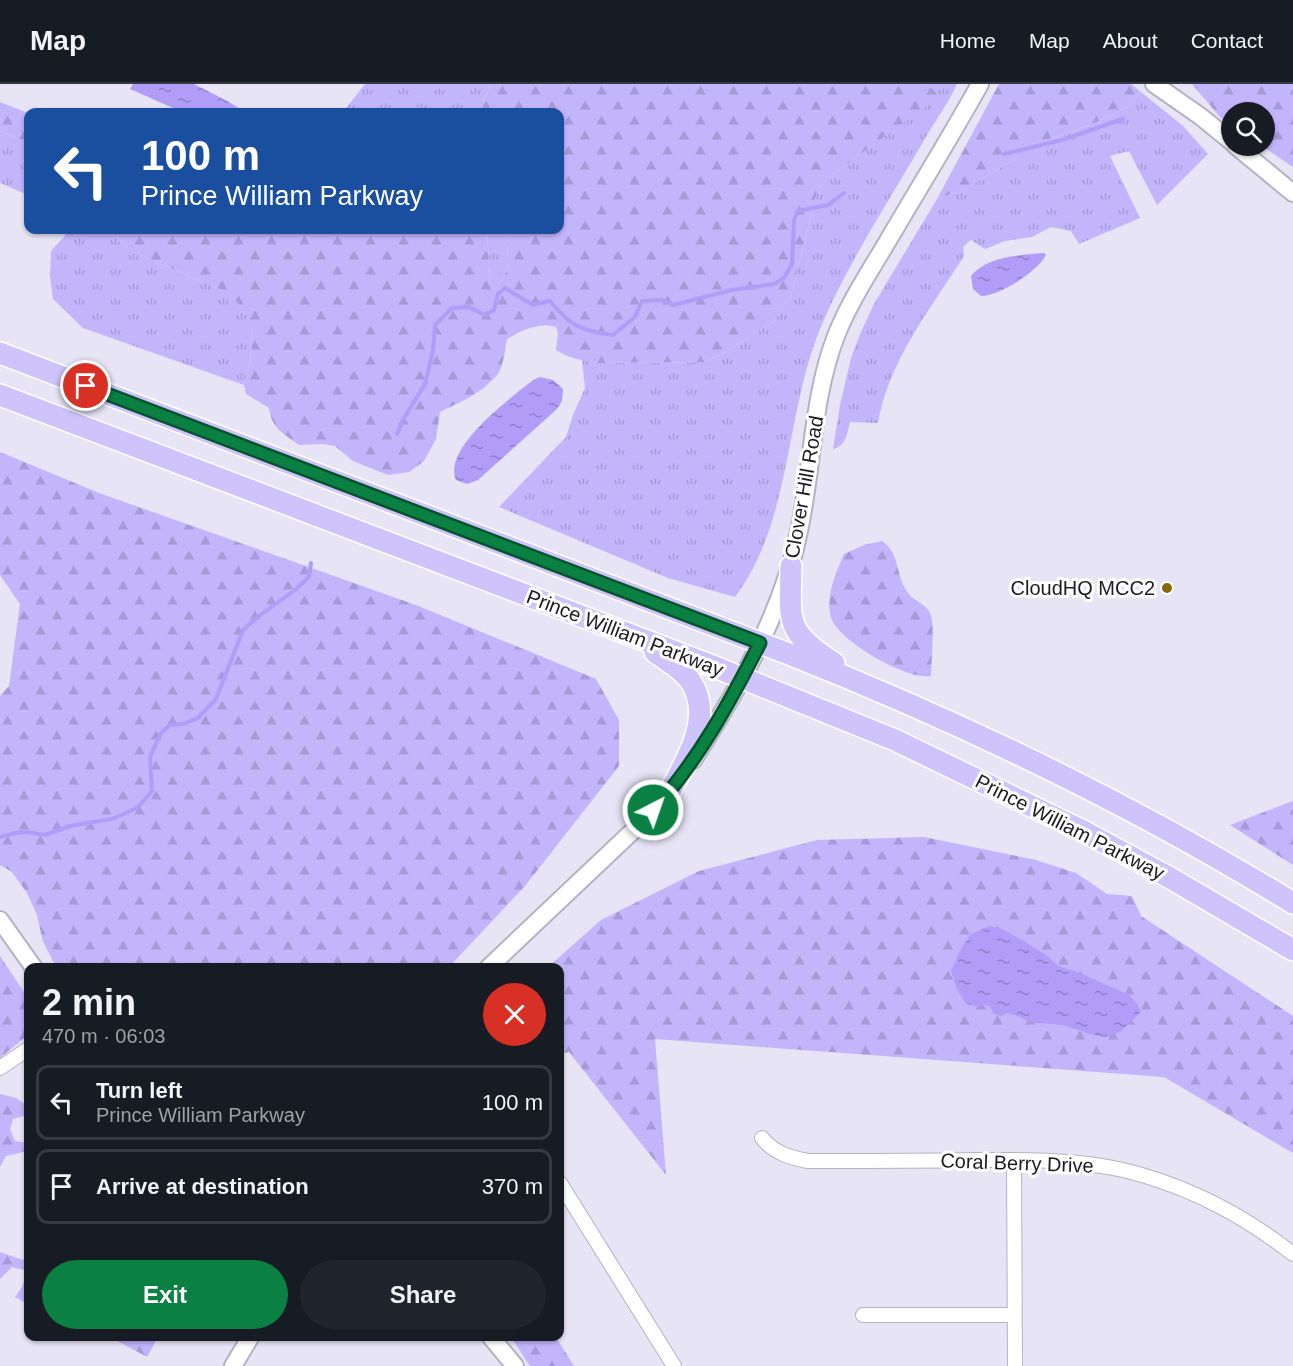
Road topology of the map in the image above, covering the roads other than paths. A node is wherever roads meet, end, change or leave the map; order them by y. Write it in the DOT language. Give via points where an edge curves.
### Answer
graph roads {
  1 [pos="980,84"];
  2 [pos="1154,84"];
  3 [pos="1221,133"];
  4 [pos="1248,156"];
  5 [pos="1293,193"];
  6 [pos="0,353"];
  7 [pos="0,395"];
  8 [pos="791,566"];
  9 [pos="635,637"];
  10 [pos="760,643"];
  11 [pos="742,678"];
  12 [pos="880,692"];
  13 [pos="669,793"];
  14 [pos="1293,903"];
  15 [pos="0,920"];
  16 [pos="1293,950"];
  17 [pos="30,963"];
  18 [pos="494,963"];
  19 [pos="24,1052"];
  20 [pos="0,1068"];
  21 [pos="762,1138"];
  22 [pos="1014,1160"];
  23 [pos="564,1189"];
  24 [pos="1293,1254"];
  25 [pos="863,1315"];
  26 [pos="1015,1315"];
  27 [pos="248,1341"];
  28 [pos="494,1341"];
  29 [pos="233,1366"];
  30 [pos="515,1366"];
  31 [pos="674,1366"];
  32 [pos="1015,1366"];
  1 -- 8 [label="street, Clover Hill Road" via="855,296 837,336 819,396 800,530"];
  2 -- 3 [label="street"];
  4 -- 5 [label="street"];
  6 -- 10 [label="highway, Prince William Parkway"];
  7 -- 9 [label="highway, Prince William Parkway"];
  8 -- 10 [label="street, Clover Hill Road"];
  8 -- 12 [label="highway" via="791,610 797,634 818,653"];
  9 -- 11 [label="highway, Prince William Parkway"];
  9 -- 13 [label="highway" via="685,675 692,683 698,704 699,726"];
  10 -- 11 [label="street, Clover Hill Road"];
  10 -- 12 [label="highway, Prince William Parkway"];
  11 -- 13 [label="street, Clover Hill Road"];
  11 -- 16 [label="highway, Prince William Parkway" via="895,740 1004,791 1172,879"];
  12 -- 14 [label="highway, Prince William Parkway" via="1121,806"];
  13 -- 18 [label="street, Clover Hill Road"];
  15 -- 17 [label="street"];
  19 -- 20 [label="street"];
  21 -- 22 [label="street, Coral Berry Drive" via="779,1153 808,1161"];
  22 -- 24 [label="street, Coral Berry Drive" via="1093,1164 1149,1177 1208,1199"];
  22 -- 26 [label="street"];
  23 -- 31 [label="street"];
  25 -- 26 [label="street"];
  26 -- 32 [label="street"];
  27 -- 29 [label="street"];
  28 -- 30 [label="street"];
}
